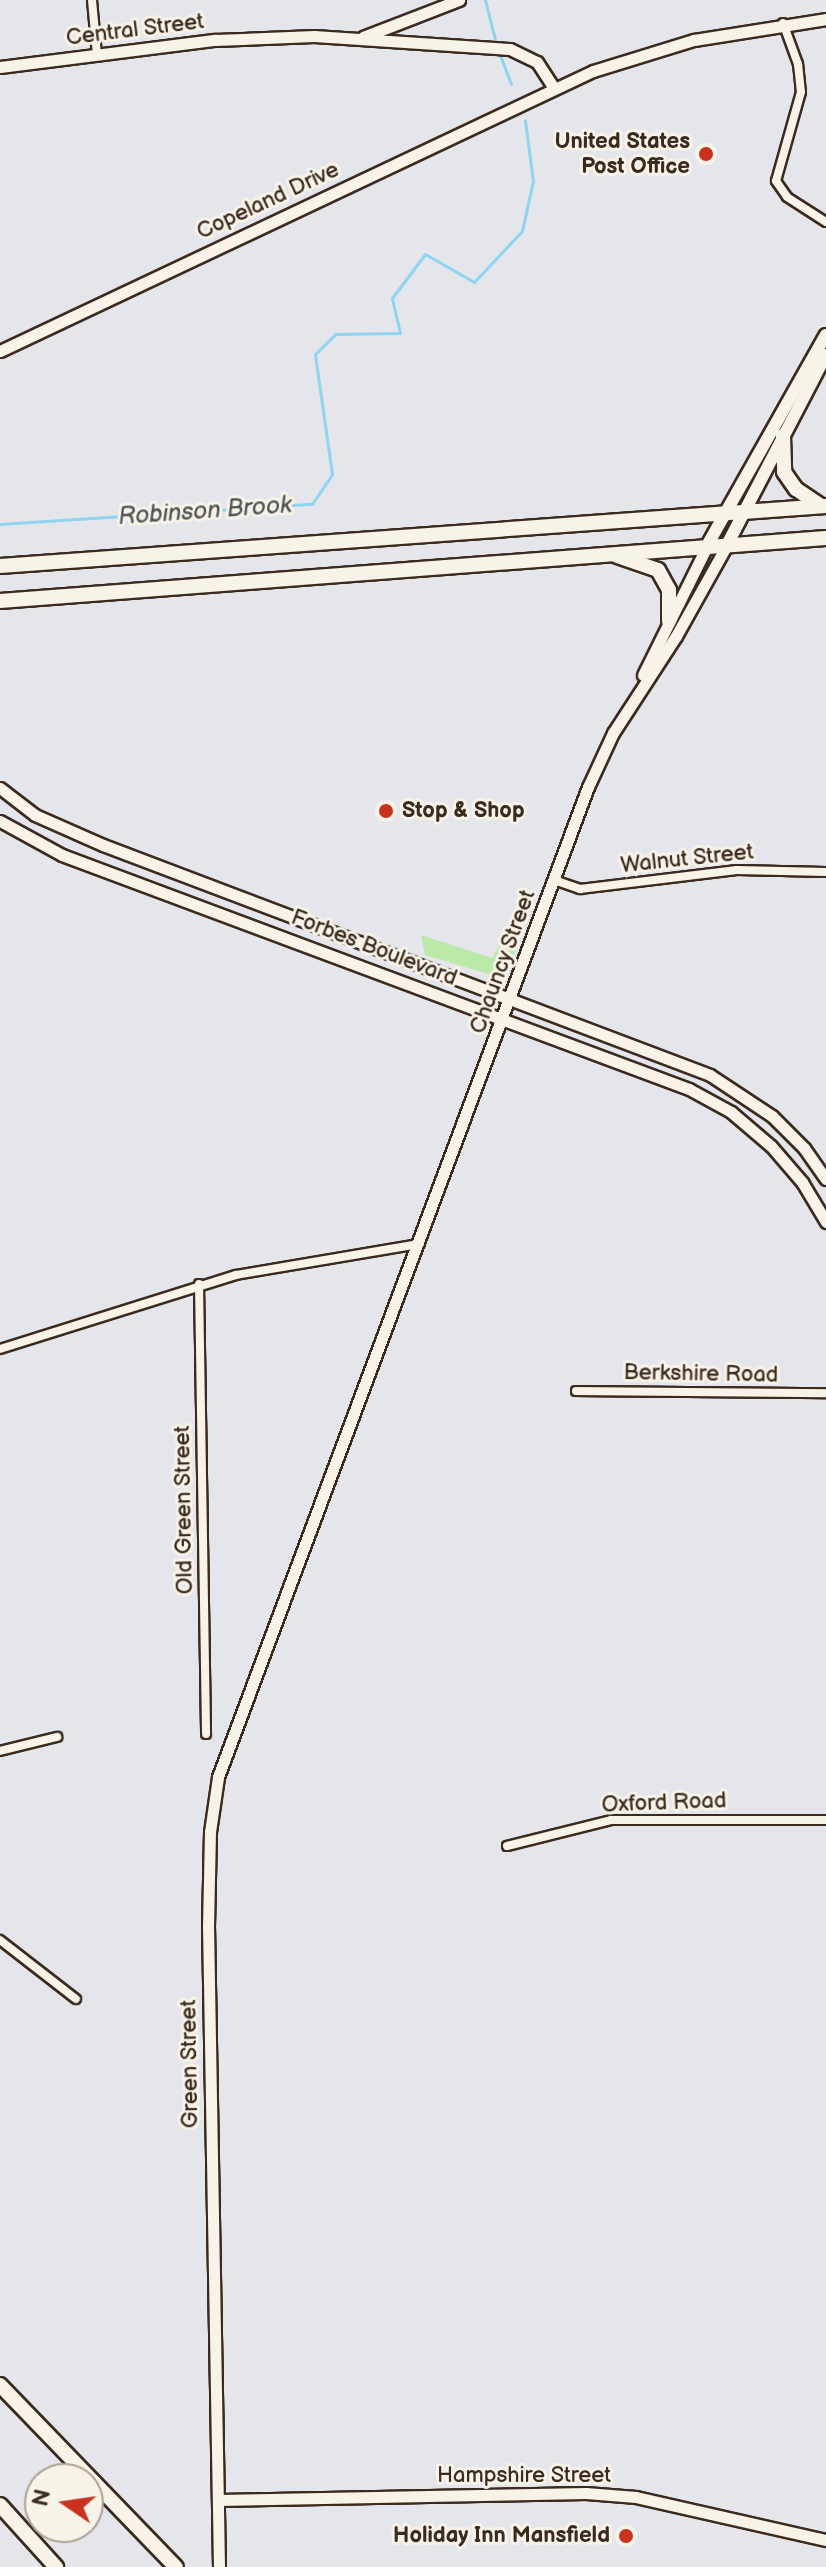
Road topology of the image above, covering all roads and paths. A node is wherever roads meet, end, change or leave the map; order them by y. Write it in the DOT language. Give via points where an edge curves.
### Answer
graph roads {
  1 [pos="92,0"];
  2 [pos="459,0"];
  3 [pos="826,19"];
  4 [pos="783,23"];
  5 [pos="357,39"];
  6 [pos="97,55"];
  7 [pos="0,67"];
  8 [pos="554,88"];
  9 [pos="826,222"];
  10 [pos="826,335"];
  11 [pos="0,351"];
  12 [pos="826,355"];
  13 [pos="783,436"];
  14 [pos="824,506"];
  15 [pos="743,511"];
  16 [pos="724,513"];
  17 [pos="826,538"];
  18 [pos="728,543"];
  19 [pos="708,544"];
  20 [pos="609,553"];
  21 [pos="0,566"];
  22 [pos="0,601"];
  23 [pos="669,621"];
  24 [pos="634,697"];
  25 [pos="0,788"];
  26 [pos="0,821"];
  27 [pos="826,872"];
  28 [pos="554,880"];
  29 [pos="512,999"];
  30 [pos="504,1019"];
  31 [pos="826,1179"];
  32 [pos="826,1222"];
  33 [pos="419,1244"];
  34 [pos="199,1284"];
  35 [pos="0,1349"];
  36 [pos="576,1391"];
  37 [pos="826,1393"];
  38 [pos="291,1574"];
  39 [pos="206,1734"];
  40 [pos="57,1737"];
  41 [pos="0,1751"];
  42 [pos="826,1820"];
  43 [pos="507,1846"];
  44 [pos="0,1940"];
  45 [pos="76,1999"];
  46 [pos="0,2385"];
  47 [pos="218,2500"];
  48 [pos="0,2505"];
  49 [pos="826,2540"];
  50 [pos="56,2567"];
  51 [pos="176,2567"];
  52 [pos="219,2567"];
  1 -- 6 [label="street"];
  2 -- 5 [label="street, Central Street"];
  3 -- 4 [label="street, Copeland Drive"];
  4 -- 8 [label="street, Copeland Drive" via="669,46"];
  4 -- 9 [label="street" via="798,64 801,92 776,181 787,197"];
  5 -- 6 [label="street, Central Street" via="251,37"];
  5 -- 8 [label="street" via="528,55"];
  6 -- 7 [label="street, Central Street"];
  8 -- 11 [label="street, Copeland Drive"];
  10 -- 16 [label="main road, Chauncy Street"];
  12 -- 13 [label="main road, Chauncy Street"];
  13 -- 14 [label="highway" via="784,472 796,489"];
  13 -- 15 [label="main road, Chauncy Street"];
  14 -- 15 [label="highway"];
  15 -- 16 [label="highway"];
  15 -- 18 [label="main road, Chauncy Street"];
  16 -- 19 [label="main road, Chauncy Street"];
  16 -- 21 [label="highway"];
  17 -- 18 [label="highway"];
  18 -- 19 [label="highway"];
  18 -- 24 [label="street, Chauncy Street" via="676,636"];
  19 -- 20 [label="highway"];
  19 -- 23 [label="street, Chauncy Street"];
  20 -- 22 [label="highway"];
  20 -- 23 [label="highway" via="658,570 669,590"];
  23 -- 24 [label="street, Chauncy Street"];
  24 -- 28 [label="street, Chauncy Street" via="599,761"];
  25 -- 29 [label="street, Forbes Boulevard" via="35,815 103,845"];
  26 -- 30 [label="street, Forbes Boulevard" via="62,855"];
  27 -- 28 [label="street, Walnut Street" via="737,870 580,889"];
  28 -- 29 [label="street, Chauncy Street"];
  29 -- 30 [label="street, Chauncy Street"];
  29 -- 31 [label="street, Forbes Boulevard" via="720,1081 795,1138"];
  30 -- 32 [label="street, Forbes Boulevard" via="689,1089 731,1112 784,1159"];
  30 -- 33 [label="street, Chauncy Street"];
  33 -- 34 [label="street"];
  33 -- 38 [label="street, Chauncy Street"];
  34 -- 35 [label="street"];
  34 -- 39 [label="street, Old Green Street"];
  36 -- 37 [label="street, Berkshire Road"];
  38 -- 47 [label="street, Green Street" via="223,1758 210,1824"];
  40 -- 41 [label="street"];
  42 -- 43 [label="street, Oxford Road" via="611,1820"];
  44 -- 45 [label="street"];
  46 -- 51 [label="highway"];
  47 -- 49 [label="street, Hampshire Street" via="586,2493 636,2497"];
  47 -- 52 [label="street, Green Street"];
  48 -- 50 [label="highway"];
}
